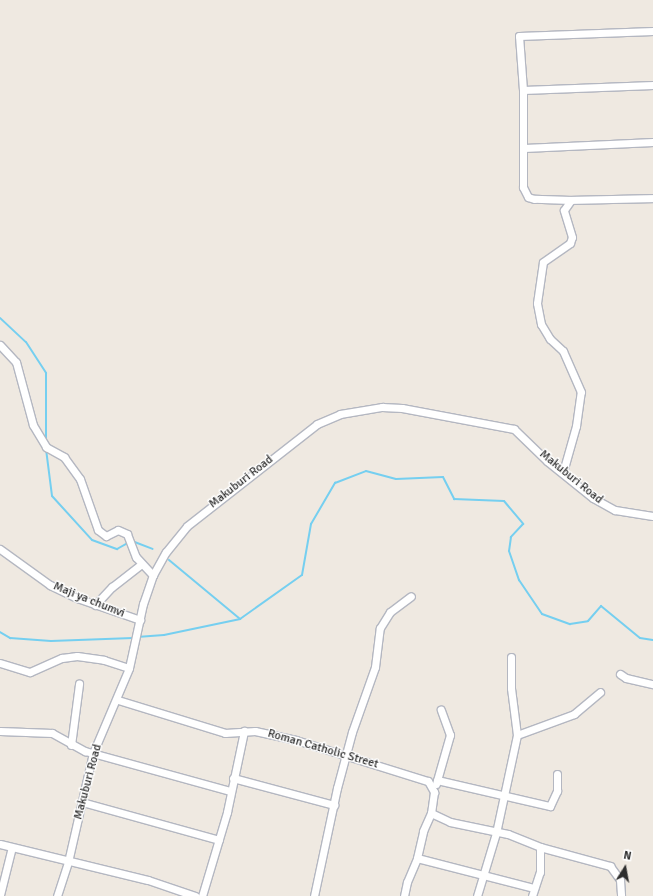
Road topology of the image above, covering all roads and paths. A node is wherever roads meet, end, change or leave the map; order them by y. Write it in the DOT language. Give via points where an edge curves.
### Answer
graph roads {
  1 [pos="653,31"];
  2 [pos="653,85"];
  3 [pos="523,90"];
  4 [pos="653,142"];
  5 [pos="524,148"];
  6 [pos="653,198"];
  7 [pos="571,200"];
  8 [pos="0,345"];
  9 [pos="562,472"];
  10 [pos="653,516"];
  11 [pos="0,549"];
  12 [pos="141,564"];
  13 [pos="153,575"];
  14 [pos="411,596"];
  15 [pos="95,605"];
  16 [pos="140,620"];
  17 [pos="511,657"];
  18 [pos="0,663"];
  19 [pos="129,668"];
  20 [pos="620,674"];
  21 [pos="79,684"];
  22 [pos="653,684"];
  23 [pos="600,692"];
  24 [pos="118,700"];
  25 [pos="441,710"];
  26 [pos="0,731"];
  27 [pos="244,731"];
  28 [pos="517,735"];
  29 [pos="71,745"];
  30 [pos="94,753"];
  31 [pos="345,757"];
  32 [pos="557,774"];
  33 [pos="233,778"];
  34 [pos="437,780"];
  35 [pos="230,791"];
  36 [pos="434,792"];
  37 [pos="505,794"];
  38 [pos="82,802"];
  39 [pos="334,805"];
  40 [pos="431,814"];
  41 [pos="496,833"];
  42 [pos="219,840"];
  43 [pos="0,844"];
  44 [pos="12,847"];
  45 [pos="540,847"];
  46 [pos="418,858"];
  47 [pos="68,862"];
  48 [pos="484,875"];
  49 [pos="533,892"];
  50 [pos="0,895"];
  51 [pos="57,896"];
  52 [pos="195,896"];
  53 [pos="202,896"];
  54 [pos="314,896"];
  55 [pos="404,896"];
  56 [pos="477,896"];
  57 [pos="621,896"];
  1 -- 3 [label="street" via="519,36"];
  2 -- 3 [label="street"];
  3 -- 5 [label="street"];
  4 -- 5 [label="street"];
  5 -- 7 [label="street" via="523,187 528,197 534,200"];
  6 -- 7 [label="street"];
  7 -- 9 [label="street" via="564,210 572,237 570,243 566,248 545,259 537,297 539,317 546,333 567,357 580,387 581,400"];
  8 -- 12 [label="street" via="16,362 32,421 43,443 69,462 84,487 98,530 106,536 118,530 127,534"];
  9 -- 10 [label="street, Makuburi Road" via="593,498 615,510"];
  9 -- 13 [label="street, Makuburi Road" via="514,429 402,408 382,407 340,414 317,424 193,521 166,552"];
  11 -- 15 [label="street, Maji ya chumvi" via="50,585"];
  12 -- 13 [label="street"];
  12 -- 15 [label="street" via="112,587"];
  13 -- 16 [label="street, Makuburi Road"];
  14 -- 31 [label="street" via="390,612 380,628 375,667"];
  15 -- 16 [label="street, Maji ya chumvi"];
  16 -- 19 [label="street, Makuburi Road"];
  17 -- 28 [label="street" via="511,688"];
  18 -- 19 [label="street" via="30,672 62,658 77,656 104,660"];
  19 -- 24 [label="street, Makuburi Road"];
  20 -- 22 [label="street" via="632,680"];
  21 -- 29 [label="street"];
  23 -- 28 [label="street" via="574,714"];
  24 -- 27 [label="street, Roman Catholic Street" via="225,733"];
  24 -- 30 [label="street, Makuburi Road"];
  25 -- 34 [label="street" via="450,735"];
  26 -- 29 [label="street" via="52,733"];
  27 -- 31 [label="street, Roman Catholic Street" via="296,740"];
  27 -- 33 [label="street"];
  28 -- 37 [label="street"];
  29 -- 30 [label="street"];
  30 -- 35 [label="street"];
  30 -- 38 [label="street, Makuburi Road"];
  31 -- 36 [label="street, Roman Catholic Street" via="428,781"];
  31 -- 39 [label="street"];
  32 -- 37 [label="street" via="557,792 551,806"];
  33 -- 35 [label="street"];
  33 -- 39 [label="street"];
  34 -- 36 [label="street"];
  34 -- 37 [label="street"];
  35 -- 42 [label="street"];
  36 -- 40 [label="street"];
  37 -- 41 [label="street"];
  38 -- 42 [label="street"];
  38 -- 47 [label="street, Makuburi Road"];
  39 -- 54 [label="street"];
  40 -- 41 [label="street" via="450,822"];
  40 -- 46 [label="street" via="423,832"];
  41 -- 45 [label="street" via="522,838"];
  41 -- 48 [label="street"];
  42 -- 53 [label="street"];
  43 -- 44 [label="street"];
  44 -- 47 [label="street"];
  44 -- 50 [label="street"];
  45 -- 49 [label="street" via="540,872"];
  45 -- 57 [label="street" via="610,866 620,880"];
  46 -- 48 [label="street"];
  46 -- 55 [label="street" via="407,882"];
  47 -- 51 [label="street, Makuburi Road"];
  47 -- 52 [label="street" via="148,880"];
  48 -- 49 [label="street"];
  48 -- 56 [label="street"];
}
